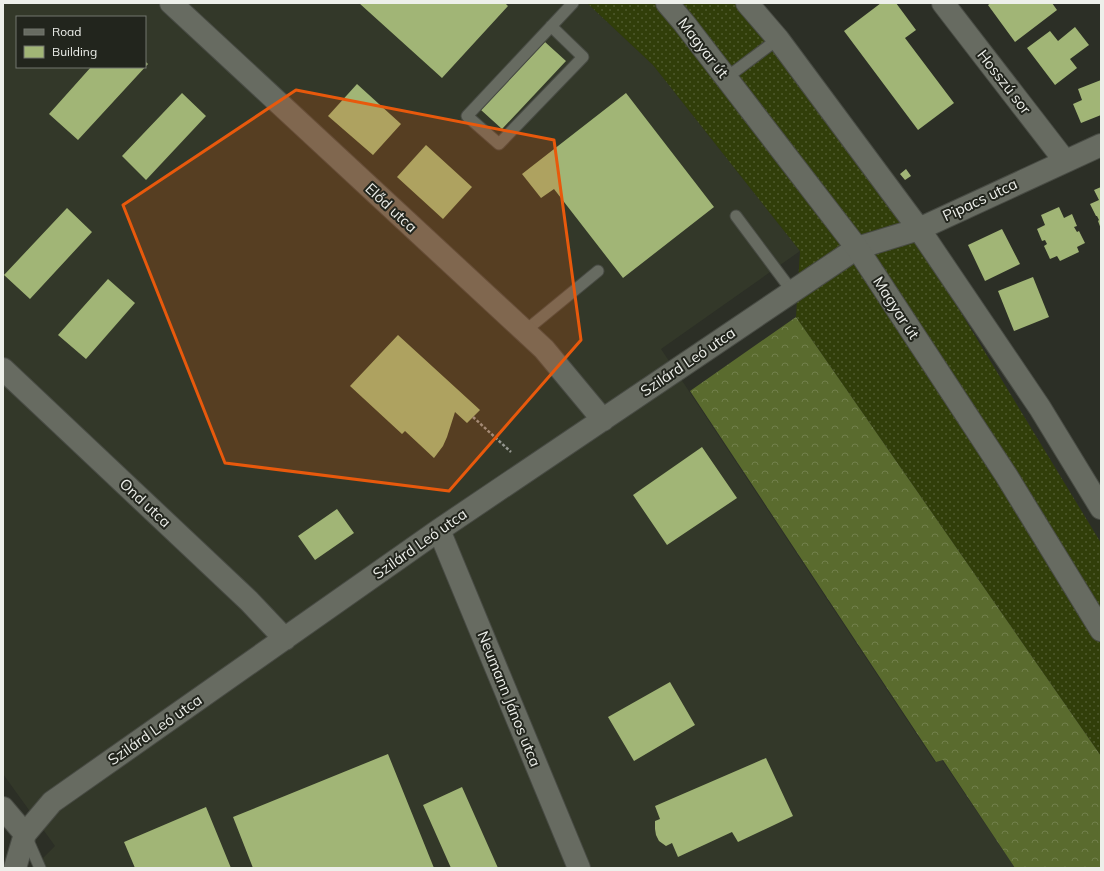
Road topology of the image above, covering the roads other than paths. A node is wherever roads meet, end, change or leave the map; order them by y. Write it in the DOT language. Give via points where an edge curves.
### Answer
graph roads {
  1 [pos="171,3"];
  2 [pos="573,3"];
  3 [pos="667,3"];
  4 [pos="747,3"];
  5 [pos="943,3"];
  6 [pos="551,26"];
  7 [pos="778,39"];
  8 [pos="726,78"];
  9 [pos="1101,145"];
  10 [pos="1065,161"];
  11 [pos="736,216"];
  12 [pos="919,229"];
  13 [pos="857,248"];
  14 [pos="598,271"];
  15 [pos="792,291"];
  16 [pos="525,331"];
  17 [pos="3,369"];
  18 [pos="603,420"];
  19 [pos="1101,508"];
  20 [pos="439,530"];
  21 [pos="1101,630"];
  22 [pos="285,639"];
  23 [pos="3,808"];
  24 [pos="25,834"];
  25 [pos="15,868"];
  26 [pos="40,868"];
  27 [pos="579,868"];
  1 -- 16 [label="street, Előd utca"];
  2 -- 6 [label="lane"];
  3 -- 8 [label="street, Magyar út"];
  4 -- 7 [label="street"];
  5 -- 10 [label="street, Hosszú sor"];
  6 -- 6 [label="lane" via="467,116 499,144 583,57"];
  7 -- 8 [label="lane"];
  7 -- 12 [label="street"];
  8 -- 13 [label="street, Magyar út"];
  9 -- 10 [label="street, Pipacs utca"];
  10 -- 12 [label="street, Pipacs utca"];
  11 -- 15 [label="lane"];
  12 -- 13 [label="street, Pipacs utca"];
  12 -- 19 [label="street" via="1040,408"];
  13 -- 15 [label="street, Szilárd Leó utca"];
  13 -- 21 [label="street, Magyar út" via="1006,475"];
  14 -- 16 [label="lane"];
  15 -- 18 [label="street, Szilárd Leó utca"];
  16 -- 18 [label="street, Előd utca" via="544,349"];
  17 -- 22 [label="street, Ond utca" via="249,601"];
  18 -- 20 [label="street, Szilárd Leó utca"];
  20 -- 22 [label="street, Szilárd Leó utca"];
  20 -- 27 [label="street, Neumann János utca"];
  22 -- 24 [label="street, Szilárd Leó utca" via="52,802"];
  23 -- 24 [label="street"];
  24 -- 25 [label="street, Szilárd Leó utca"];
  24 -- 26 [label="lane"];
}
